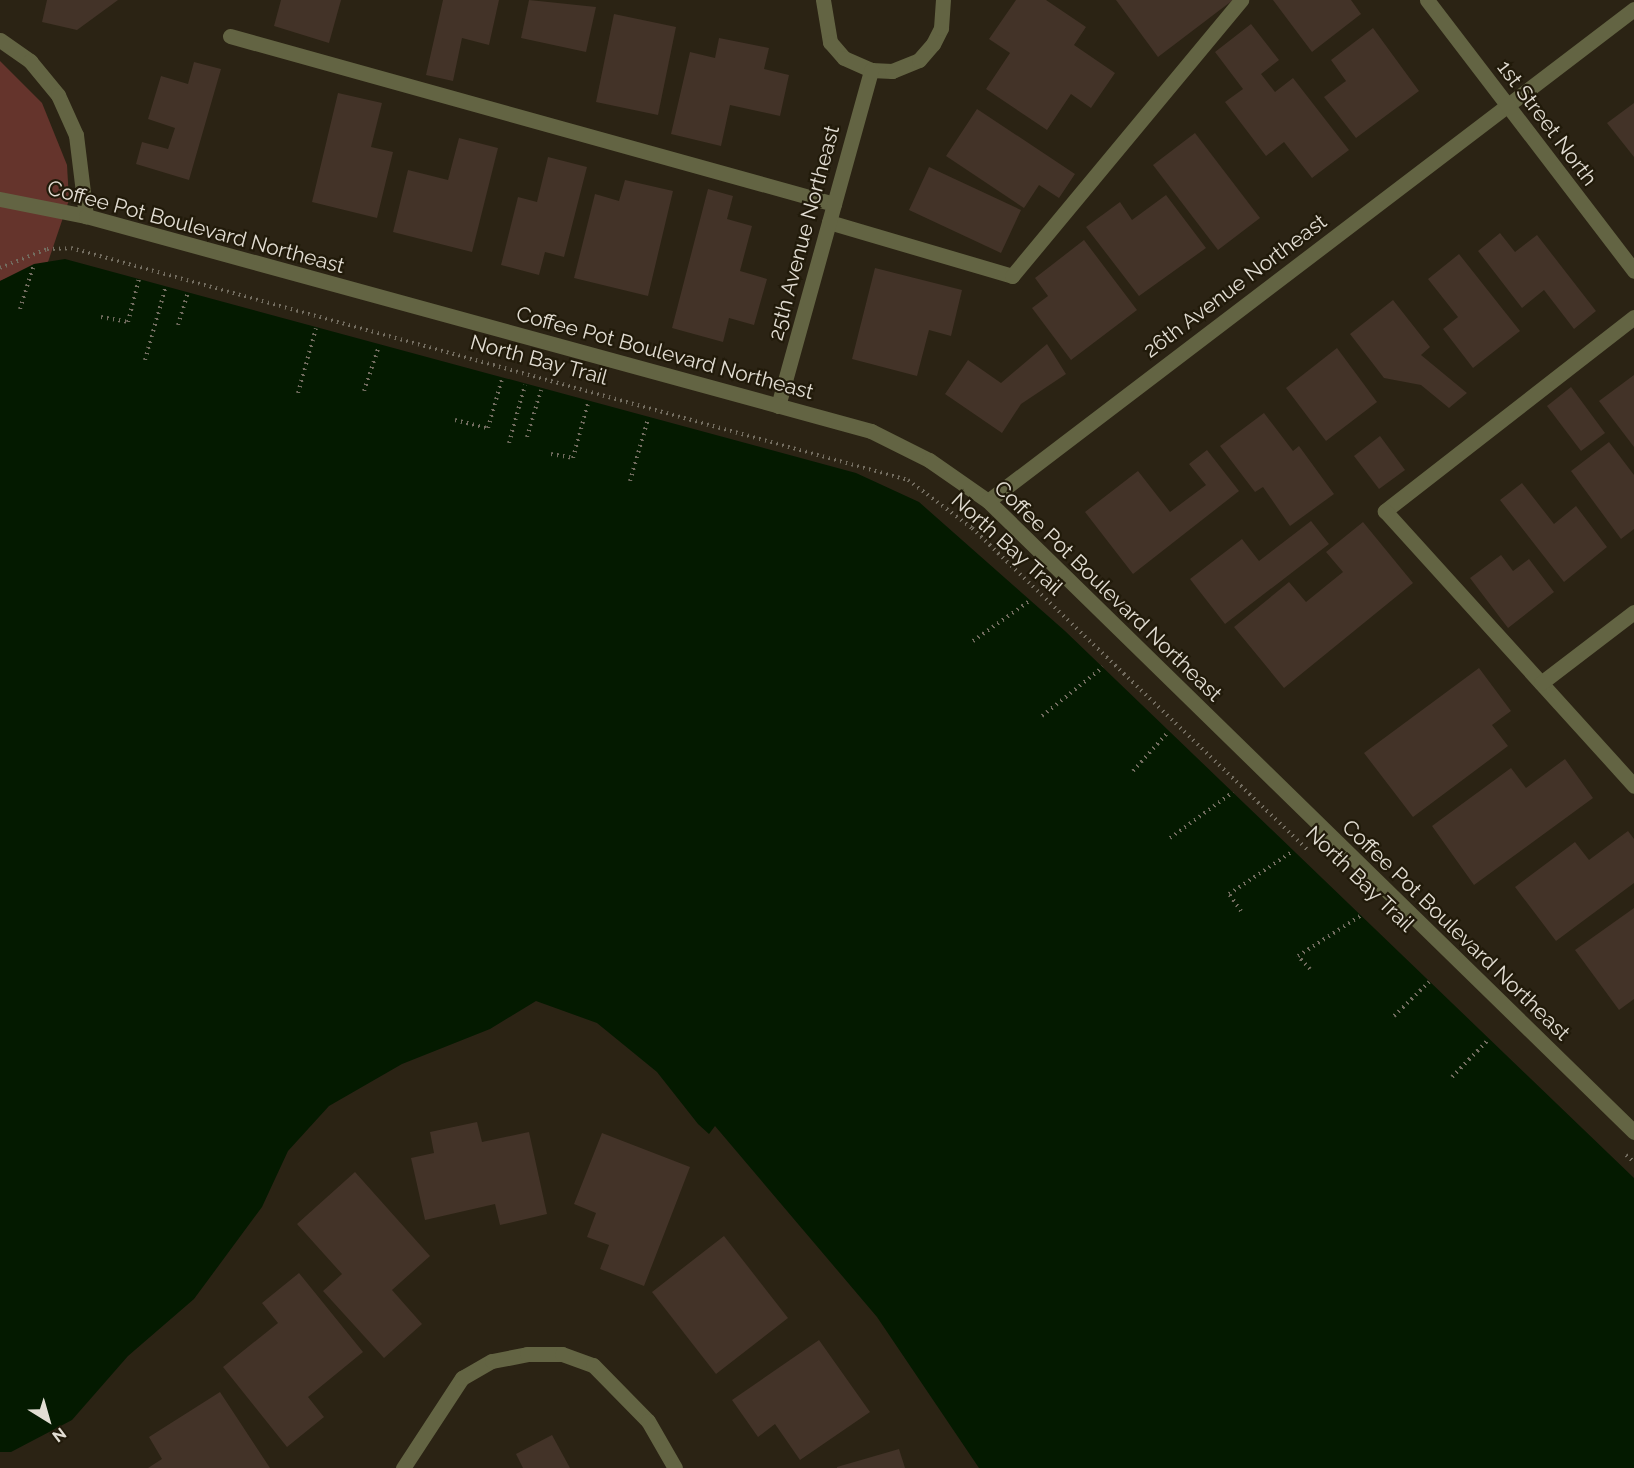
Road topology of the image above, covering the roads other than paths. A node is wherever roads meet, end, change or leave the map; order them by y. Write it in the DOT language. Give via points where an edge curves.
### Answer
graph roads {
  1 [pos="823,0"];
  2 [pos="943,0"];
  3 [pos="1241,0"];
  4 [pos="1427,0"];
  5 [pos="1634,9"];
  6 [pos="230,36"];
  7 [pos="0,40"];
  8 [pos="871,70"];
  9 [pos="1507,105"];
  10 [pos="0,199"];
  11 [pos="834,204"];
  12 [pos="86,216"];
  13 [pos="829,222"];
  14 [pos="1634,272"];
  15 [pos="1634,317"];
  16 [pos="778,406"];
  17 [pos="988,501"];
  18 [pos="1634,612"];
  19 [pos="1541,683"];
  20 [pos="1634,786"];
  21 [pos="1634,1132"];
  22 [pos="404,1468"];
  23 [pos="675,1468"];
  1 -- 8 [label="street" via="830,42 844,58"];
  2 -- 8 [label="street" via="942,28 919,60 892,71"];
  3 -- 13 [label="street" via="1012,276"];
  4 -- 9 [label="street, 1st Street North"];
  5 -- 9 [label="street, 26th Avenue Northeast"];
  6 -- 11 [label="street"];
  7 -- 12 [label="street" via="30,61 58,95 76,135"];
  8 -- 11 [label="street, 25th Avenue Northeast"];
  9 -- 14 [label="street, 1st Street North"];
  9 -- 17 [label="street, 26th Avenue Northeast"];
  10 -- 12 [label="street, Coffee Pot Boulevard Northeast"];
  11 -- 13 [label="street, 25th Avenue Northeast"];
  12 -- 16 [label="street, Coffee Pot Boulevard Northeast"];
  13 -- 16 [label="street, 25th Avenue Northeast"];
  15 -- 19 [label="street" via="1385,511"];
  16 -- 17 [label="street, Coffee Pot Boulevard Northeast" via="871,431 929,460"];
  17 -- 21 [label="street, Coffee Pot Boulevard Northeast"];
  18 -- 19 [label="street"];
  19 -- 20 [label="street"];
  22 -- 23 [label="street" via="462,1378 492,1360 527,1354 562,1354 593,1365 648,1421"];
}
